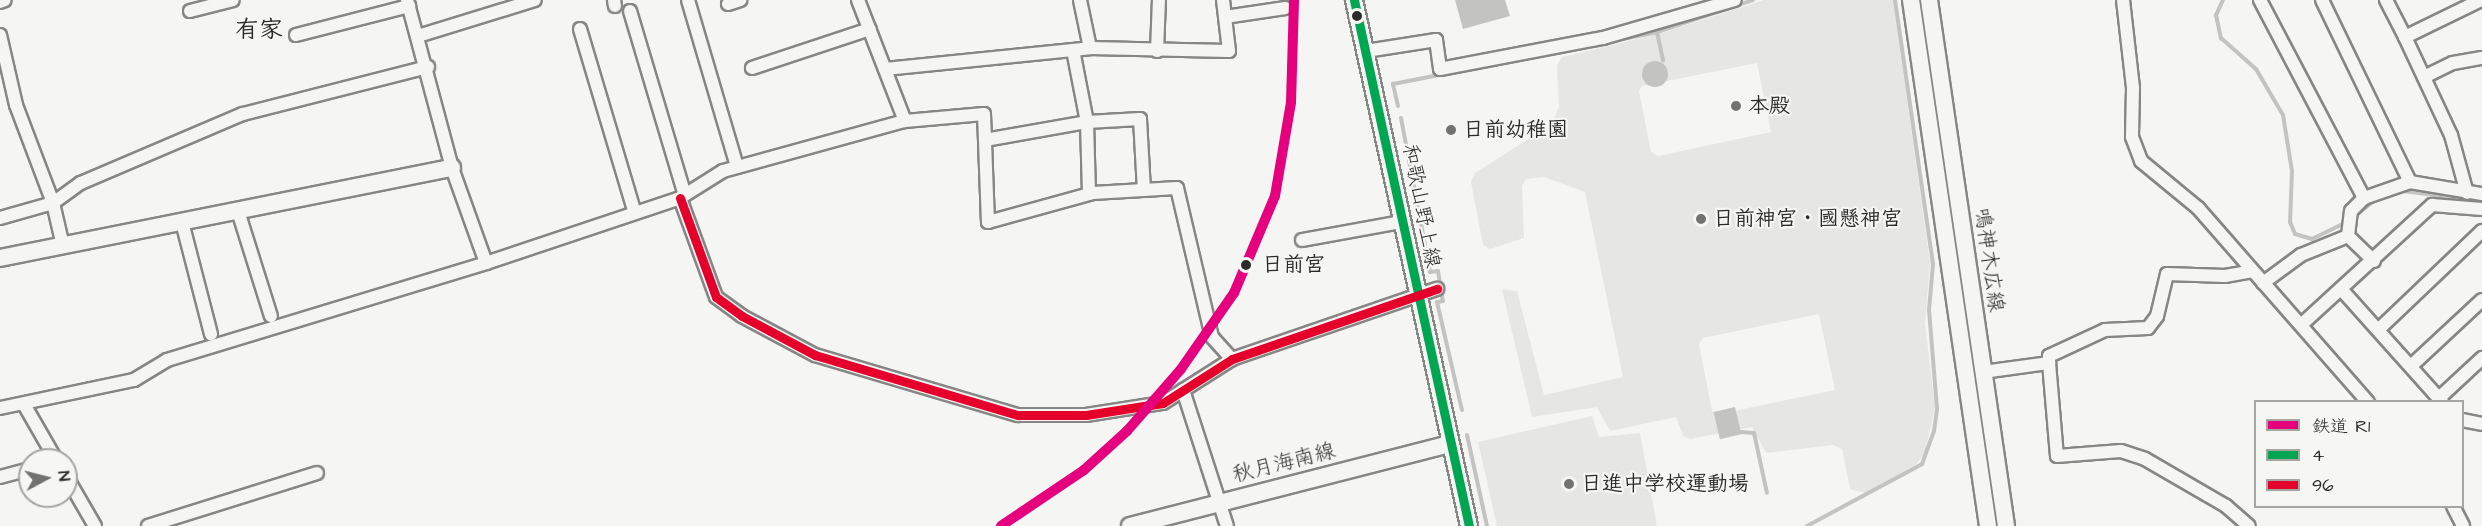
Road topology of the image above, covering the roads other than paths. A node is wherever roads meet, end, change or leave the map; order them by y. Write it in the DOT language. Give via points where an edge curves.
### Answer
graph roads {
  1 [pos="5,0"];
  2 [pos="233,0"];
  3 [pos="535,0"];
  4 [pos="688,0"];
  5 [pos="740,0"];
  6 [pos="858,0"];
  7 [pos="1080,0"];
  8 [pos="1159,0"];
  9 [pos="1223,0"];
  10 [pos="1354,0"];
  11 [pos="1735,0"];
  12 [pos="1911,0"];
  13 [pos="1929,0"];
  14 [pos="2123,0"];
  15 [pos="2260,0"];
  16 [pos="2322,0"];
  17 [pos="2386,0"];
  18 [pos="2481,0"];
  19 [pos="0,2"];
  20 [pos="408,3"];
  21 [pos="728,4"];
  22 [pos="1285,8"];
  23 [pos="190,11"];
  24 [pos="630,11"];
  25 [pos="1225,17"];
  26 [pos="580,29"];
  27 [pos="870,29"];
  28 [pos="0,35"];
  29 [pos="296,35"];
  30 [pos="418,36"];
  31 [pos="2405,37"];
  32 [pos="1090,48"];
  33 [pos="1073,50"];
  34 [pos="1157,51"];
  35 [pos="1366,51"];
  36 [pos="2482,58"];
  37 [pos="428,67"];
  38 [pos="752,68"];
  39 [pos="885,69"];
  40 [pos="2424,77"];
  41 [pos="905,121"];
  42 [pos="1087,122"];
  43 [pos="985,140"];
  44 [pos="452,168"];
  45 [pos="737,168"];
  46 [pos="2410,182"];
  47 [pos="1144,190"];
  48 [pos="2467,193"];
  49 [pos="1089,194"];
  50 [pos="2482,194"];
  51 [pos="682,197"];
  52 [pos="2364,198"];
  53 [pos="52,202"];
  54 [pos="2482,209"];
  55 [pos="238,211"];
  56 [pos="635,213"];
  57 [pos="0,218"];
  58 [pos="182,222"];
  59 [pos="1401,222"];
  60 [pos="2482,231"];
  61 [pos="2348,236"];
  62 [pos="1302,240"];
  63 [pos="63,246"];
  64 [pos="0,258"];
  65 [pos="2374,261"];
  66 [pos="486,263"];
  67 [pos="2253,271"];
  68 [pos="2264,283"];
  69 [pos="1437,289"];
  70 [pos="2342,290"];
  71 [pos="1416,297"];
  72 [pos="2482,300"];
  73 [pos="271,316"];
  74 [pos="2301,326"];
  75 [pos="2378,330"];
  76 [pos="211,334"];
  77 [pos="2482,358"];
  78 [pos="1232,359"];
  79 [pos="2049,363"];
  80 [pos="2411,366"];
  81 [pos="1983,372"];
  82 [pos="1183,390"];
  83 [pos="2366,400"];
  84 [pos="2441,400"];
  85 [pos="26,406"];
  86 [pos="0,408"];
  87 [pos="2464,420"];
  88 [pos="2482,424"];
  89 [pos="1450,444"];
  90 [pos="49,448"];
  91 [pos="18,472"];
  92 [pos="317,473"];
  93 [pos="0,477"];
  94 [pos="78,497"];
  95 [pos="1221,503"];
  96 [pos="2454,508"];
  97 [pos="95,526"];
  98 [pos="148,526"];
  99 [pos="1130,526"];
  100 [pos="1227,526"];
  101 [pos="1469,526"];
  102 [pos="1988,526"];
  103 [pos="2006,526"];
  104 [pos="2248,526"];
  105 [pos="2463,526"];
  1 -- 19 [label="street"];
  2 -- 23 [label="street"];
  3 -- 30 [label="street"];
  4 -- 45 [label="street"];
  5 -- 21 [label="street"];
  6 -- 27 [label="street"];
  7 -- 32 [label="street"];
  8 -- 34 [label="street"];
  9 -- 25 [label="street"];
  10 -- 35 [label="main road, 和歌山野上線"];
  11 -- 35 [label="street" via="1603,38 1440,69 1436,40"];
  12 -- 102 [label="main road, 鳴神木広線"];
  13 -- 81 [label="main road, 鳴神木広線"];
  14 -- 67 [label="street" via="2133,88 2132,137 2141,161 2198,208"];
  15 -- 52 [label="street"];
  16 -- 46 [label="street"];
  17 -- 31 [label="street"];
  18 -- 31 [label="street"];
  20 -- 29 [label="street"];
  20 -- 30 [label="street"];
  22 -- 25 [label="street"];
  24 -- 51 [label="street"];
  25 -- 34 [label="street" via="1229,51"];
  26 -- 56 [label="street"];
  27 -- 38 [label="street"];
  27 -- 39 [label="street"];
  28 -- 53 [label="street" via="16,105"];
  30 -- 37 [label="street"];
  31 -- 40 [label="street"];
  32 -- 33 [label="street"];
  32 -- 34 [label="street"];
  33 -- 39 [label="street"];
  33 -- 42 [label="street"];
  35 -- 59 [label="main road, 和歌山野上線"];
  36 -- 40 [label="street" via="2453,63"];
  37 -- 44 [label="street"];
  37 -- 53 [label="street" via="243,114 81,183"];
  39 -- 41 [label="street"];
  40 -- 48 [label="street" via="2451,135"];
  41 -- 43 [label="street" via="984,114"];
  41 -- 45 [label="street"];
  42 -- 43 [label="street"];
  42 -- 47 [label="street" via="1140,119"];
  42 -- 49 [label="street"];
  43 -- 49 [label="street" via="988,222"];
  44 -- 55 [label="main road"];
  44 -- 66 [label="street"];
  45 -- 51 [label="street"];
  46 -- 48 [label="street"];
  46 -- 52 [label="street"];
  47 -- 49 [label="street"];
  47 -- 78 [label="street" via="1177,188 1212,337"];
  48 -- 50 [label="street"];
  51 -- 56 [label="street"];
  51 -- 82 [label="street" via="716,297 815,355 1018,416 1125,411 1163,403"];
  52 -- 61 [label="street" via="2351,211"];
  53 -- 57 [label="street"];
  53 -- 63 [label="street"];
  54 -- 65 [label="street" via="2432,205"];
  55 -- 58 [label="main road"];
  55 -- 73 [label="street"];
  56 -- 66 [label="street"];
  58 -- 63 [label="main road"];
  58 -- 76 [label="street"];
  59 -- 62 [label="street"];
  59 -- 71 [label="main road, 和歌山野上線"];
  60 -- 75 [label="street"];
  61 -- 65 [label="street"];
  61 -- 68 [label="street" via="2301,255"];
  63 -- 64 [label="main road"];
  65 -- 70 [label="street"];
  66 -- 85 [label="street" via="166,360 134,380 38,398"];
  67 -- 68 [label="street"];
  67 -- 79 [label="street" via="2225,276 2168,274 2157,316 2148,328 2105,330 2049,356"];
  68 -- 74 [label="street"];
  69 -- 71 [label="street"];
  70 -- 74 [label="street"];
  70 -- 75 [label="street"];
  71 -- 78 [label="street"];
  71 -- 89 [label="main road, 和歌山野上線"];
  72 -- 80 [label="street"];
  74 -- 83 [label="street"];
  75 -- 80 [label="street"];
  77 -- 84 [label="street"];
  78 -- 82 [label="street"];
  79 -- 81 [label="street"];
  79 -- 104 [label="street" via="2058,456 2121,451 2145,459 2226,506"];
  80 -- 84 [label="street"];
  81 -- 103 [label="main road, 鳴神木広線"];
  82 -- 95 [label="street"];
  85 -- 86 [label="street"];
  85 -- 90 [label="street"];
  87 -- 88 [label="street"];
  89 -- 95 [label="main road, 秋月海南線"];
  89 -- 101 [label="main road, 和歌山野上線"];
  91 -- 93 [label="street"];
  92 -- 98 [label="street"];
  94 -- 97 [label="street"];
  95 -- 99 [label="main road, 秋月海南線"];
  95 -- 100 [label="street"];
  96 -- 105 [label="street"];
}
